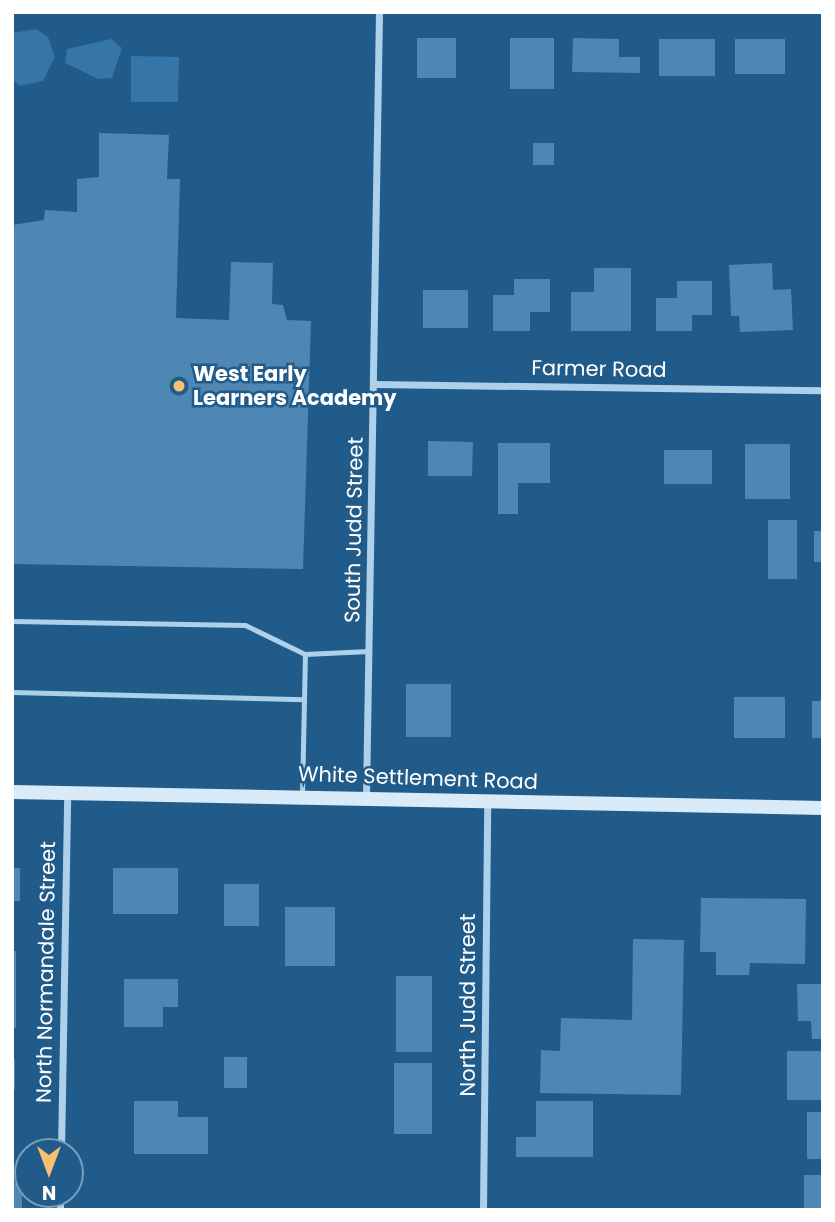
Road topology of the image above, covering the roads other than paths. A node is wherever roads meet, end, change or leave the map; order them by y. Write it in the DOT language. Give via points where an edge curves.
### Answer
graph roads {
  1 [pos="379,12"];
  2 [pos="375,384"];
  3 [pos="823,390"];
  4 [pos="12,621"];
  5 [pos="369,651"];
  6 [pos="305,654"];
  7 [pos="12,692"];
  8 [pos="304,699"];
  9 [pos="12,792"];
  10 [pos="66,792"];
  11 [pos="302,795"];
  12 [pos="366,796"];
  13 [pos="487,800"];
  14 [pos="823,808"];
  15 [pos="61,1138"];
  16 [pos="483,1210"];
  1 -- 2 [label="street, South Judd Street"];
  2 -- 3 [label="street, Farmer Road"];
  2 -- 5 [label="street, South Judd Street"];
  4 -- 6 [label="lane" via="246,625"];
  5 -- 6 [label="lane"];
  5 -- 12 [label="street, South Judd Street"];
  6 -- 8 [label="lane"];
  7 -- 8 [label="lane"];
  8 -- 11 [label="lane"];
  9 -- 10 [label="main road, White Settlement Road"];
  10 -- 11 [label="main road, White Settlement Road"];
  10 -- 15 [label="street, North Normandale Street"];
  11 -- 12 [label="main road, White Settlement Road"];
  12 -- 13 [label="main road, White Settlement Road"];
  13 -- 14 [label="main road, White Settlement Road"];
  13 -- 16 [label="street, North Judd Street"];
}
